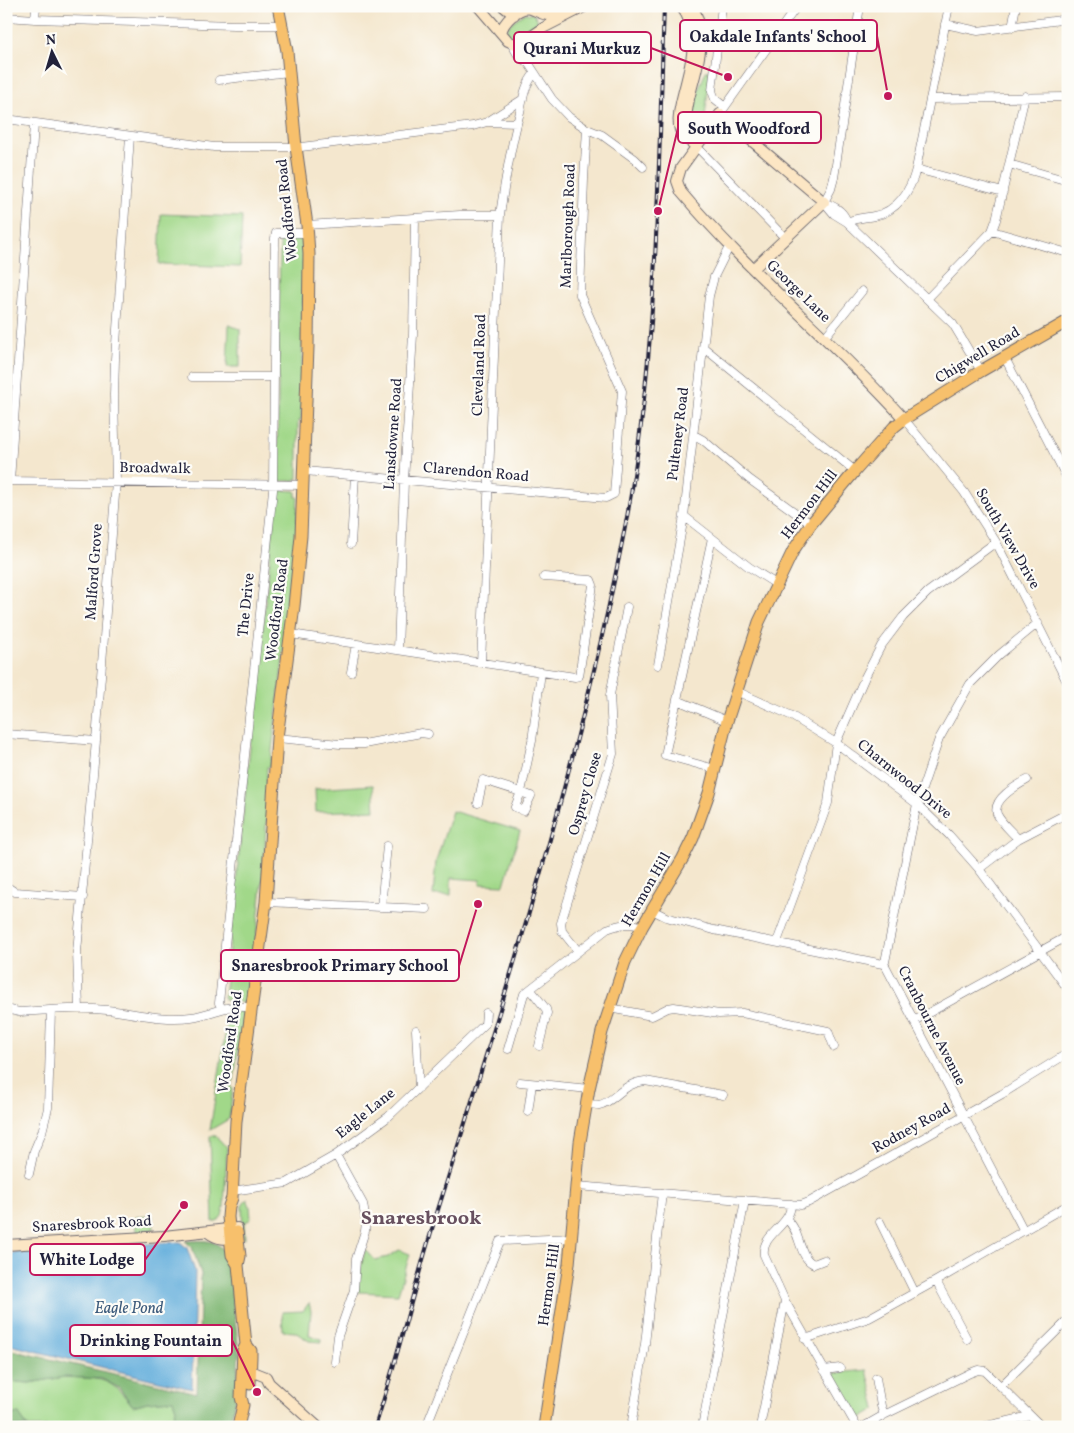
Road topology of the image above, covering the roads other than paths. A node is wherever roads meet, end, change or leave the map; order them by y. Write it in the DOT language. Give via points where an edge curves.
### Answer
graph roads {
  1 [pos="36,6"];
  2 [pos="278,6"];
  3 [pos="478,6"];
  4 [pos="503,6"];
  5 [pos="568,6"];
  6 [pos="586,6"];
  7 [pos="681,6"];
  8 [pos="692,6"];
  9 [pos="722,6"];
  10 [pos="797,6"];
  11 [pos="860,6"];
  12 [pos="949,6"];
  13 [pos="1016,6"];
  14 [pos="536,10"];
  15 [pos="520,11"];
  16 [pos="6,17"];
  17 [pos="554,18"];
  18 [pos="36,19"];
  19 [pos="1068,20"];
  20 [pos="945,24"];
  21 [pos="282,25"];
  22 [pos="1014,27"];
  23 [pos="501,33"];
  24 [pos="534,34"];
  25 [pos="511,43"];
  26 [pos="529,64"];
  27 [pos="289,72"];
  28 [pos="535,73"];
  29 [pos="219,80"];
  30 [pos="1025,96"];
  31 [pos="1067,97"];
  32 [pos="523,98"];
  33 [pos="930,99"];
  34 [pos="722,110"];
  35 [pos="683,115"];
  36 [pos="6,119"];
  37 [pos="487,122"];
  38 [pos="517,123"];
  39 [pos="34,124"];
  40 [pos="588,129"];
  41 [pos="706,132"];
  42 [pos="130,136"];
  43 [pos="696,146"];
  44 [pos="296,147"];
  45 [pos="1009,164"];
  46 [pos="643,167"];
  47 [pos="916,169"];
  48 [pos="1068,181"];
  49 [pos="1003,192"];
  50 [pos="824,202"];
  51 [pos="500,214"];
  52 [pos="415,219"];
  53 [pos="847,222"];
  54 [pos="308,229"];
  55 [pos="992,231"];
  56 [pos="786,239"];
  57 [pos="730,245"];
  58 [pos="1068,253"];
  59 [pos="753,268"];
  60 [pos="862,291"];
  61 [pos="927,299"];
  62 [pos="1068,321"];
  63 [pos="824,338"];
  64 [pos="703,347"];
  65 [pos="1005,358"];
  66 [pos="981,371"];
  67 [pos="192,377"];
  68 [pos="273,377"];
  69 [pos="904,419"];
  70 [pos="694,435"];
  71 [pos="305,471"];
  72 [pos="854,471"];
  73 [pos="355,476"];
  74 [pos="404,480"];
  75 [pos="1068,480"];
  76 [pos="8,481"];
  77 [pos="116,482"];
  78 [pos="273,485"];
  79 [pos="304,485"];
  80 [pos="488,487"];
  81 [pos="614,494"];
  82 [pos="684,516"];
  83 [pos="811,524"];
  84 [pos="712,538"];
  85 [pos="996,542"];
  86 [pos="351,544"];
  87 [pos="544,577"];
  88 [pos="776,584"];
  89 [pos="627,607"];
  90 [pos="1038,623"];
  91 [pos="291,634"];
  92 [pos="356,644"];
  93 [pos="398,650"];
  94 [pos="481,663"];
  95 [pos="658,665"];
  96 [pos="351,672"];
  97 [pos="541,672"];
  98 [pos="1068,684"];
  99 [pos="736,691"];
  100 [pos="677,700"];
  101 [pos="728,721"];
  102 [pos="6,734"];
  103 [pos="428,734"];
  104 [pos="277,738"];
  105 [pos="96,741"];
  106 [pos="836,743"];
  107 [pos="715,769"];
  108 [pos="1027,780"];
  109 [pos="478,803"];
  110 [pos="917,804"];
  111 [pos="1068,813"];
  112 [pos="1018,839"];
  113 [pos="388,846"];
  114 [pos="979,869"];
  115 [pos="6,886"];
  116 [pos="83,897"];
  117 [pos="266,902"];
  118 [pos="382,908"];
  119 [pos="427,909"];
  120 [pos="652,910"];
  121 [pos="642,927"];
  122 [pos="1068,936"];
  123 [pos="777,942"];
  124 [pos="578,951"];
  125 [pos="1041,951"];
  126 [pos="883,964"];
  127 [pos="1068,989"];
  128 [pos="531,990"];
  129 [pos="251,1008"];
  130 [pos="609,1008"];
  131 [pos="6,1009"];
  132 [pos="222,1009"];
  133 [pos="79,1010"];
  134 [pos="51,1011"];
  135 [pos="486,1013"];
  136 [pos="914,1021"];
  137 [pos="416,1030"];
  138 [pos="539,1046"];
  139 [pos="834,1047"];
  140 [pos="508,1049"];
  141 [pos="1068,1052"];
  142 [pos="520,1082"];
  143 [pos="532,1084"];
  144 [pos="418,1088"];
  145 [pos="589,1089"];
  146 [pos="723,1095"];
  147 [pos="586,1103"];
  148 [pos="528,1112"];
  149 [pos="962,1116"];
  150 [pos="336,1155"];
  151 [pos="29,1174"];
  152 [pos="576,1186"];
  153 [pos="662,1193"];
  154 [pos="232,1194"];
  155 [pos="745,1200"];
  156 [pos="792,1204"];
  157 [pos="1068,1205"];
  158 [pos="787,1220"];
  159 [pos="880,1222"];
  160 [pos="1024,1231"];
  161 [pos="233,1234"];
  162 [pos="572,1238"];
  163 [pos="6,1245"];
  164 [pos="824,1260"];
  165 [pos="936,1281"];
  166 [pos="916,1293"];
  167 [pos="784,1301"];
  168 [pos="1068,1320"];
  169 [pos="805,1338"];
  170 [pos="967,1338"];
  171 [pos="335,1362"];
  172 [pos="840,1368"];
  173 [pos="824,1370"];
  174 [pos="247,1375"];
  175 [pos="876,1378"];
  176 [pos="1001,1386"];
  177 [pos="884,1415"];
  178 [pos="1030,1416"];
  179 [pos="238,1427"];
  180 [pos="318,1427"];
  181 [pos="426,1427"];
  182 [pos="544,1427"];
  183 [pos="631,1427"];
  184 [pos="702,1427"];
  185 [pos="760,1427"];
  186 [pos="857,1427"];
  187 [pos="863,1427"];
  188 [pos="982,1427"];
  189 [pos="1042,1427"];
  1 -- 18 [label="street"];
  2 -- 21 [label="main road, Woodford Road"];
  3 -- 23 [label="main road"];
  4 -- 15 [label="main road"];
  5 -- 17 [label="main road"];
  6 -- 17 [label="main road"];
  7 -- 35 [label="main road" via="691,24 694,48"];
  8 -- 35 [label="main road" via="701,42 699,62"];
  9 -- 34 [label="street" via="712,91"];
  10 -- 34 [label="street"];
  11 -- 50 [label="street" via="834,178"];
  12 -- 20 [label="street"];
  13 -- 22 [label="street"];
  14 -- 15 [label="main road"];
  14 -- 17 [label="main road"];
  14 -- 24 [label="main road" via="542,21"];
  15 -- 23 [label="main road" via="502,28"];
  16 -- 18 [label="street"];
  17 -- 24 [label="main road"];
  18 -- 21 [label="street"];
  19 -- 22 [label="street"];
  20 -- 22 [label="street" via="978,32"];
  20 -- 33 [label="street"];
  21 -- 27 [label="main road, Woodford Road"];
  23 -- 25 [label="main road"];
  24 -- 25 [label="main road" via="520,43"];
  24 -- 26 [label="street" via="525,48"];
  25 -- 26 [label="street"];
  26 -- 28 [label="street"];
  27 -- 29 [label="street"];
  27 -- 44 [label="main road, Woodford Road"];
  28 -- 32 [label="street, Cleveland Road"];
  28 -- 40 [label="street" via="552,100 569,117"];
  30 -- 31 [label="street"];
  30 -- 33 [label="street"];
  30 -- 45 [label="street"];
  32 -- 37 [label="street"];
  32 -- 38 [label="street, Cleveland Road"];
  33 -- 47 [label="street"];
  34 -- 41 [label="main road"];
  34 -- 50 [label="main road"];
  35 -- 41 [label="main road" via="691,128"];
  35 -- 43 [label="main road" via="679,124 682,133"];
  36 -- 39 [label="street"];
  37 -- 38 [label="street"];
  37 -- 44 [label="street"];
  38 -- 51 [label="street, Cleveland Road"];
  39 -- 42 [label="street"];
  39 -- 76 [label="street"];
  40 -- 46 [label="street" via="602,135"];
  40 -- 81 [label="street, Marlborough Road" via="580,295 622,391"];
  41 -- 43 [label="main road"];
  42 -- 44 [label="street" via="214,147"];
  42 -- 77 [label="street, Malford Grove" via="115,359"];
  43 -- 56 [label="street"];
  43 -- 57 [label="main road, George Lane" via="681,168 677,181 680,192"];
  44 -- 54 [label="main road, Woodford Road"];
  45 -- 48 [label="street"];
  45 -- 49 [label="street"];
  47 -- 49 [label="street"];
  47 -- 53 [label="street" via="910,186 893,207 876,216"];
  49 -- 55 [label="street"];
  50 -- 53 [label="street"];
  50 -- 56 [label="main road"];
  51 -- 52 [label="street"];
  51 -- 80 [label="street, Cleveland Road"];
  52 -- 54 [label="street"];
  52 -- 74 [label="street, Lansdowne Road" via="413,335"];
  53 -- 61 [label="street"];
  54 -- 68 [label="street, The Drive" via="275,235"];
  54 -- 71 [label="main road, Woodford Road" via="310,297"];
  55 -- 58 [label="street"];
  55 -- 61 [label="street"];
  56 -- 59 [label="main road"];
  57 -- 59 [label="main road, George Lane"];
  57 -- 64 [label="street, Pulteney Road" via="714,277"];
  59 -- 63 [label="main road, George Lane"];
  60 -- 63 [label="street"];
  61 -- 66 [label="street" via="953,324"];
  62 -- 65 [label="main road, Chigwell Road"];
  63 -- 69 [label="main road, George Lane"];
  64 -- 70 [label="street, Pulteney Road"];
  64 -- 72 [label="street"];
  65 -- 66 [label="main road, Chigwell Road"];
  65 -- 75 [label="street"];
  66 -- 69 [label="main road, Chigwell Road"];
  67 -- 68 [label="street"];
  68 -- 78 [label="street, The Drive"];
  69 -- 72 [label="main road, Hermon Hill"];
  69 -- 85 [label="street, South View Drive" via="964,492"];
  70 -- 82 [label="street, Pulteney Road"];
  70 -- 83 [label="street"];
  71 -- 73 [label="street, Clarendon Road"];
  71 -- 79 [label="main road, Woodford Road"];
  72 -- 83 [label="main road, Hermon Hill"];
  73 -- 74 [label="street, Clarendon Road"];
  73 -- 86 [label="street"];
  74 -- 80 [label="street, Clarendon Road"];
  74 -- 93 [label="street, Lansdowne Road"];
  76 -- 77 [label="street, Broadwalk"];
  77 -- 78 [label="street, Broadwalk"];
  77 -- 105 [label="street, Malford Grove"];
  78 -- 79 [label="street, Broadwalk"];
  78 -- 132 [label="street, The Drive" via="219,1003"];
  79 -- 91 [label="main road, Woodford Road"];
  80 -- 81 [label="street, Clarendon Road" via="606,498"];
  80 -- 94 [label="street, Cleveland Road"];
  82 -- 84 [label="street"];
  82 -- 95 [label="street, Pulteney Road"];
  83 -- 88 [label="main road, Hermon Hill"];
  84 -- 88 [label="street"];
  84 -- 100 [label="street"];
  85 -- 90 [label="street, South View Drive"];
  85 -- 106 [label="street" via="928,592 903,617 881,646"];
  87 -- 97 [label="street" via="591,580 593,585 579,676"];
  88 -- 99 [label="main road, Hermon Hill" via="759,622"];
  89 -- 124 [label="street, Osprey Close" via="610,695 613,754 561,923 562,931"];
  90 -- 98 [label="street, South View Drive"];
  90 -- 110 [label="street" via="970,684 939,739"];
  91 -- 92 [label="street"];
  91 -- 104 [label="main road, Woodford Road"];
  92 -- 93 [label="street"];
  92 -- 96 [label="street"];
  93 -- 94 [label="street"];
  94 -- 97 [label="street"];
  97 -- 109 [label="street" via="532,742 521,792 483,780"];
  99 -- 101 [label="main road, Hermon Hill"];
  99 -- 106 [label="street, Charnwood Drive" via="790,714"];
  100 -- 101 [label="street"];
  100 -- 107 [label="street" via="665,756"];
  101 -- 107 [label="main road, Hermon Hill"];
  102 -- 105 [label="street"];
  103 -- 104 [label="street" via="364,744"];
  104 -- 117 [label="main road, Woodford Road"];
  105 -- 116 [label="street, Malford Grove"];
  106 -- 110 [label="street, Charnwood Drive"];
  106 -- 123 [label="street" via="828,803"];
  107 -- 120 [label="main road, Hermon Hill" via="693,838"];
  108 -- 112 [label="street" via="1008,791 996,811"];
  110 -- 114 [label="street, Charnwood Drive"];
  110 -- 126 [label="street"];
  111 -- 112 [label="street"];
  112 -- 114 [label="street"];
  113 -- 118 [label="street"];
  114 -- 125 [label="street, Charnwood Drive"];
  115 -- 116 [label="street" via="15,892"];
  116 -- 133 [label="street, Malford Grove" via="77,952"];
  117 -- 118 [label="street"];
  117 -- 129 [label="main road, Woodford Road"];
  118 -- 119 [label="street"];
  120 -- 121 [label="main road, Hermon Hill"];
  120 -- 123 [label="street, Cranbourne Avenue" via="714,930"];
  121 -- 124 [label="street" via="631,924 607,929"];
  121 -- 130 [label="main road, Hermon Hill" via="624,962"];
  122 -- 125 [label="street"];
  123 -- 126 [label="street, Cranbourne Avenue"];
  124 -- 128 [label="street"];
  125 -- 127 [label="street, Charnwood Drive"];
  125 -- 136 [label="street"];
  126 -- 136 [label="street, Cranbourne Avenue"];
  128 -- 138 [label="street" via="547,1012"];
  128 -- 140 [label="street" via="522,998"];
  129 -- 132 [label="street" via="236,1006"];
  129 -- 154 [label="main road, Woodford Road" via="236,1121"];
  130 -- 139 [label="street" via="652,1016 674,1007 718,1014 742,1013 828,1031"];
  130 -- 145 [label="main road, Hermon Hill"];
  131 -- 134 [label="street"];
  132 -- 133 [label="street" via="191,1017"];
  133 -- 134 [label="street"];
  134 -- 151 [label="street" via="48,1108"];
  135 -- 144 [label="street, Eagle Lane" via="485,1024"];
  136 -- 149 [label="street, Cranbourne Avenue"];
  137 -- 144 [label="street"];
  141 -- 149 [label="street, Rodney Road"];
  142 -- 143 [label="street"];
  143 -- 145 [label="street"];
  143 -- 148 [label="street"];
  144 -- 150 [label="street, Eagle Lane" via="388,1117"];
  145 -- 147 [label="main road, Hermon Hill"];
  146 -- 147 [label="street" via="645,1080 627,1086 606,1102 597,1105"];
  147 -- 152 [label="main road, Hermon Hill"];
  149 -- 156 [label="street, Rodney Road" via="809,1202"];
  149 -- 160 [label="street, Cranbourne Avenue"];
  150 -- 154 [label="street, Eagle Lane" via="287,1183"];
  150 -- 171 [label="street" via="363,1204 366,1222 356,1259 354,1290 338,1336"];
  152 -- 153 [label="street, Rodney Road"];
  152 -- 162 [label="main road, Hermon Hill"];
  153 -- 155 [label="street, Rodney Road"];
  153 -- 183 [label="street" via="645,1344"];
  154 -- 161 [label="main road, Woodford Road" via="229,1206"];
  155 -- 156 [label="street, Rodney Road"];
  155 -- 184 [label="street"];
  156 -- 158 [label="street"];
  157 -- 160 [label="street"];
  158 -- 164 [label="street" via="810,1262 814,1264"];
  158 -- 167 [label="street" via="763,1250"];
  159 -- 166 [label="street"];
  160 -- 165 [label="street"];
  161 -- 163 [label="main road, Snaresbrook Road" via="215,1237 209,1232"];
  161 -- 174 [label="main road, Woodford Road" via="232,1258 238,1265 246,1345 251,1351"];
  162 -- 181 [label="street" via="500,1241"];
  162 -- 182 [label="main road, Hermon Hill"];
  165 -- 166 [label="street"];
  165 -- 170 [label="street"];
  166 -- 169 [label="street" via="869,1318"];
  167 -- 169 [label="street"];
  167 -- 185 [label="street"];
  168 -- 176 [label="street"];
  169 -- 173 [label="street"];
  172 -- 173 [label="street"];
  173 -- 186 [label="street"];
  174 -- 179 [label="main road, Woodford Road"];
  174 -- 180 [label="main road" via="266,1377"];
  175 -- 177 [label="street"];
  176 -- 177 [label="street" via="983,1370 978,1370"];
  176 -- 178 [label="street"];
  177 -- 187 [label="street"];
  178 -- 188 [label="street"];
  178 -- 189 [label="street"];
}
